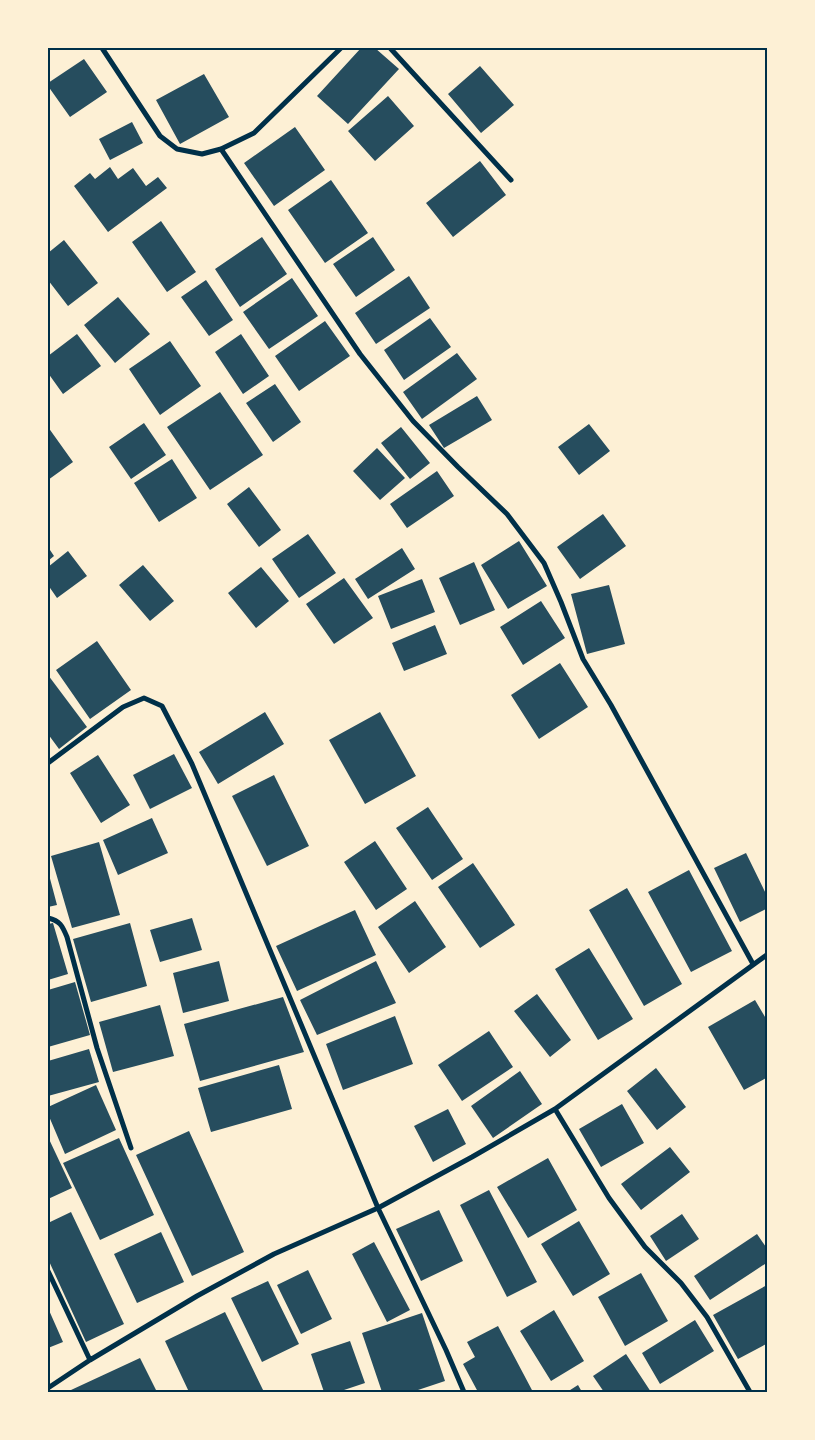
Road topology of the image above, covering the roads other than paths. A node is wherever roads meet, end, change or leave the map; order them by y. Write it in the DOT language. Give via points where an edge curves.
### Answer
graph roads {
  1 [pos="102,48"];
  2 [pos="341,48"];
  3 [pos="390,48"];
  4 [pos="221,149"];
  5 [pos="511,180"];
  6 [pos="48,762"];
  7 [pos="48,918"];
  8 [pos="768,954"];
  9 [pos="753,964"];
  10 [pos="555,1109"];
  11 [pos="131,1148"];
  12 [pos="378,1208"];
  13 [pos="48,1271"];
  14 [pos="90,1360"];
  15 [pos="48,1388"];
  16 [pos="464,1392"];
  17 [pos="750,1392"];
  1 -- 4 [label="street" via="160,136 177,149 202,154"];
  2 -- 4 [label="street" via="254,133"];
  3 -- 5 [label="street"];
  4 -- 9 [label="street" via="360,354 413,420 507,514 544,562 583,659"];
  6 -- 12 [label="street" via="123,707 144,698 162,706 192,764"];
  7 -- 11 [label="street" via="57,920 67,936 97,1048"];
  8 -- 9 [label="street"];
  9 -- 10 [label="street"];
  10 -- 12 [label="street"];
  10 -- 17 [label="street" via="609,1198 645,1247 681,1283 707,1317"];
  12 -- 14 [label="street" via="274,1254 196,1296"];
  12 -- 16 [label="street"];
  13 -- 14 [label="street"];
  14 -- 15 [label="street"];
}
